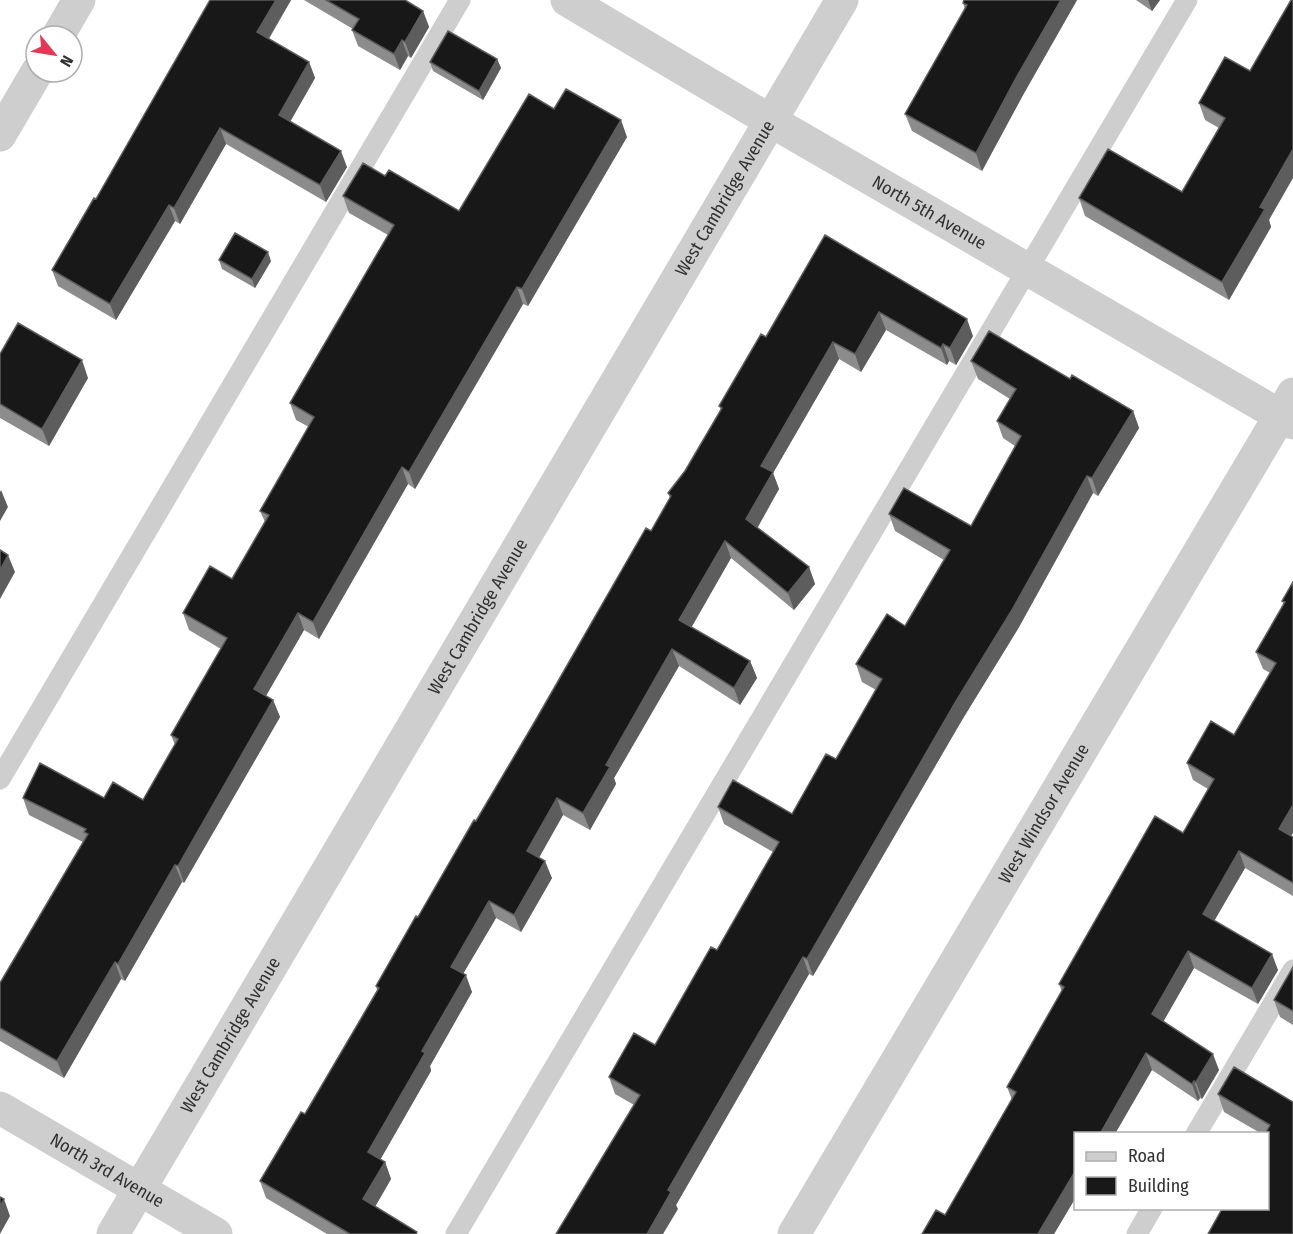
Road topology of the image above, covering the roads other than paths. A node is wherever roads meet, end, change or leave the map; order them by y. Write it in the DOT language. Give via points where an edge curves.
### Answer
graph roads {
  1 [pos="79,0"];
  2 [pos="460,0"];
  3 [pos="567,0"];
  4 [pos="842,0"];
  5 [pos="1187,0"];
  6 [pos="65,24"];
  7 [pos="30,84"];
  8 [pos="771,121"];
  9 [pos="0,135"];
  10 [pos="1027,269"];
  11 [pos="1289,410"];
  12 [pos="0,779"];
  13 [pos="1293,970"];
  14 [pos="0,1108"];
  15 [pos="1197,1132"];
  16 [pos="139,1189"];
  17 [pos="1151,1210"];
  18 [pos="113,1234"];
  19 [pos="216,1234"];
  20 [pos="456,1234"];
  21 [pos="794,1234"];
  22 [pos="1137,1234"];
  1 -- 6 [label="street"];
  2 -- 12 [label="lane"];
  3 -- 8 [label="street, North 5th Avenue"];
  4 -- 8 [label="street, West Cambridge Avenue"];
  5 -- 10 [label="lane"];
  7 -- 9 [label="street"];
  8 -- 10 [label="street, North 5th Avenue"];
  8 -- 16 [label="street, West Cambridge Avenue"];
  10 -- 11 [label="street, North 5th Avenue"];
  10 -- 20 [label="lane"];
  11 -- 21 [label="street, West Windsor Avenue"];
  13 -- 15 [label="lane"];
  14 -- 16 [label="street, North 3rd Avenue"];
  16 -- 18 [label="street, West Cambridge Avenue"];
  16 -- 19 [label="street, North 3rd Avenue"];
  17 -- 22 [label="lane"];
}
